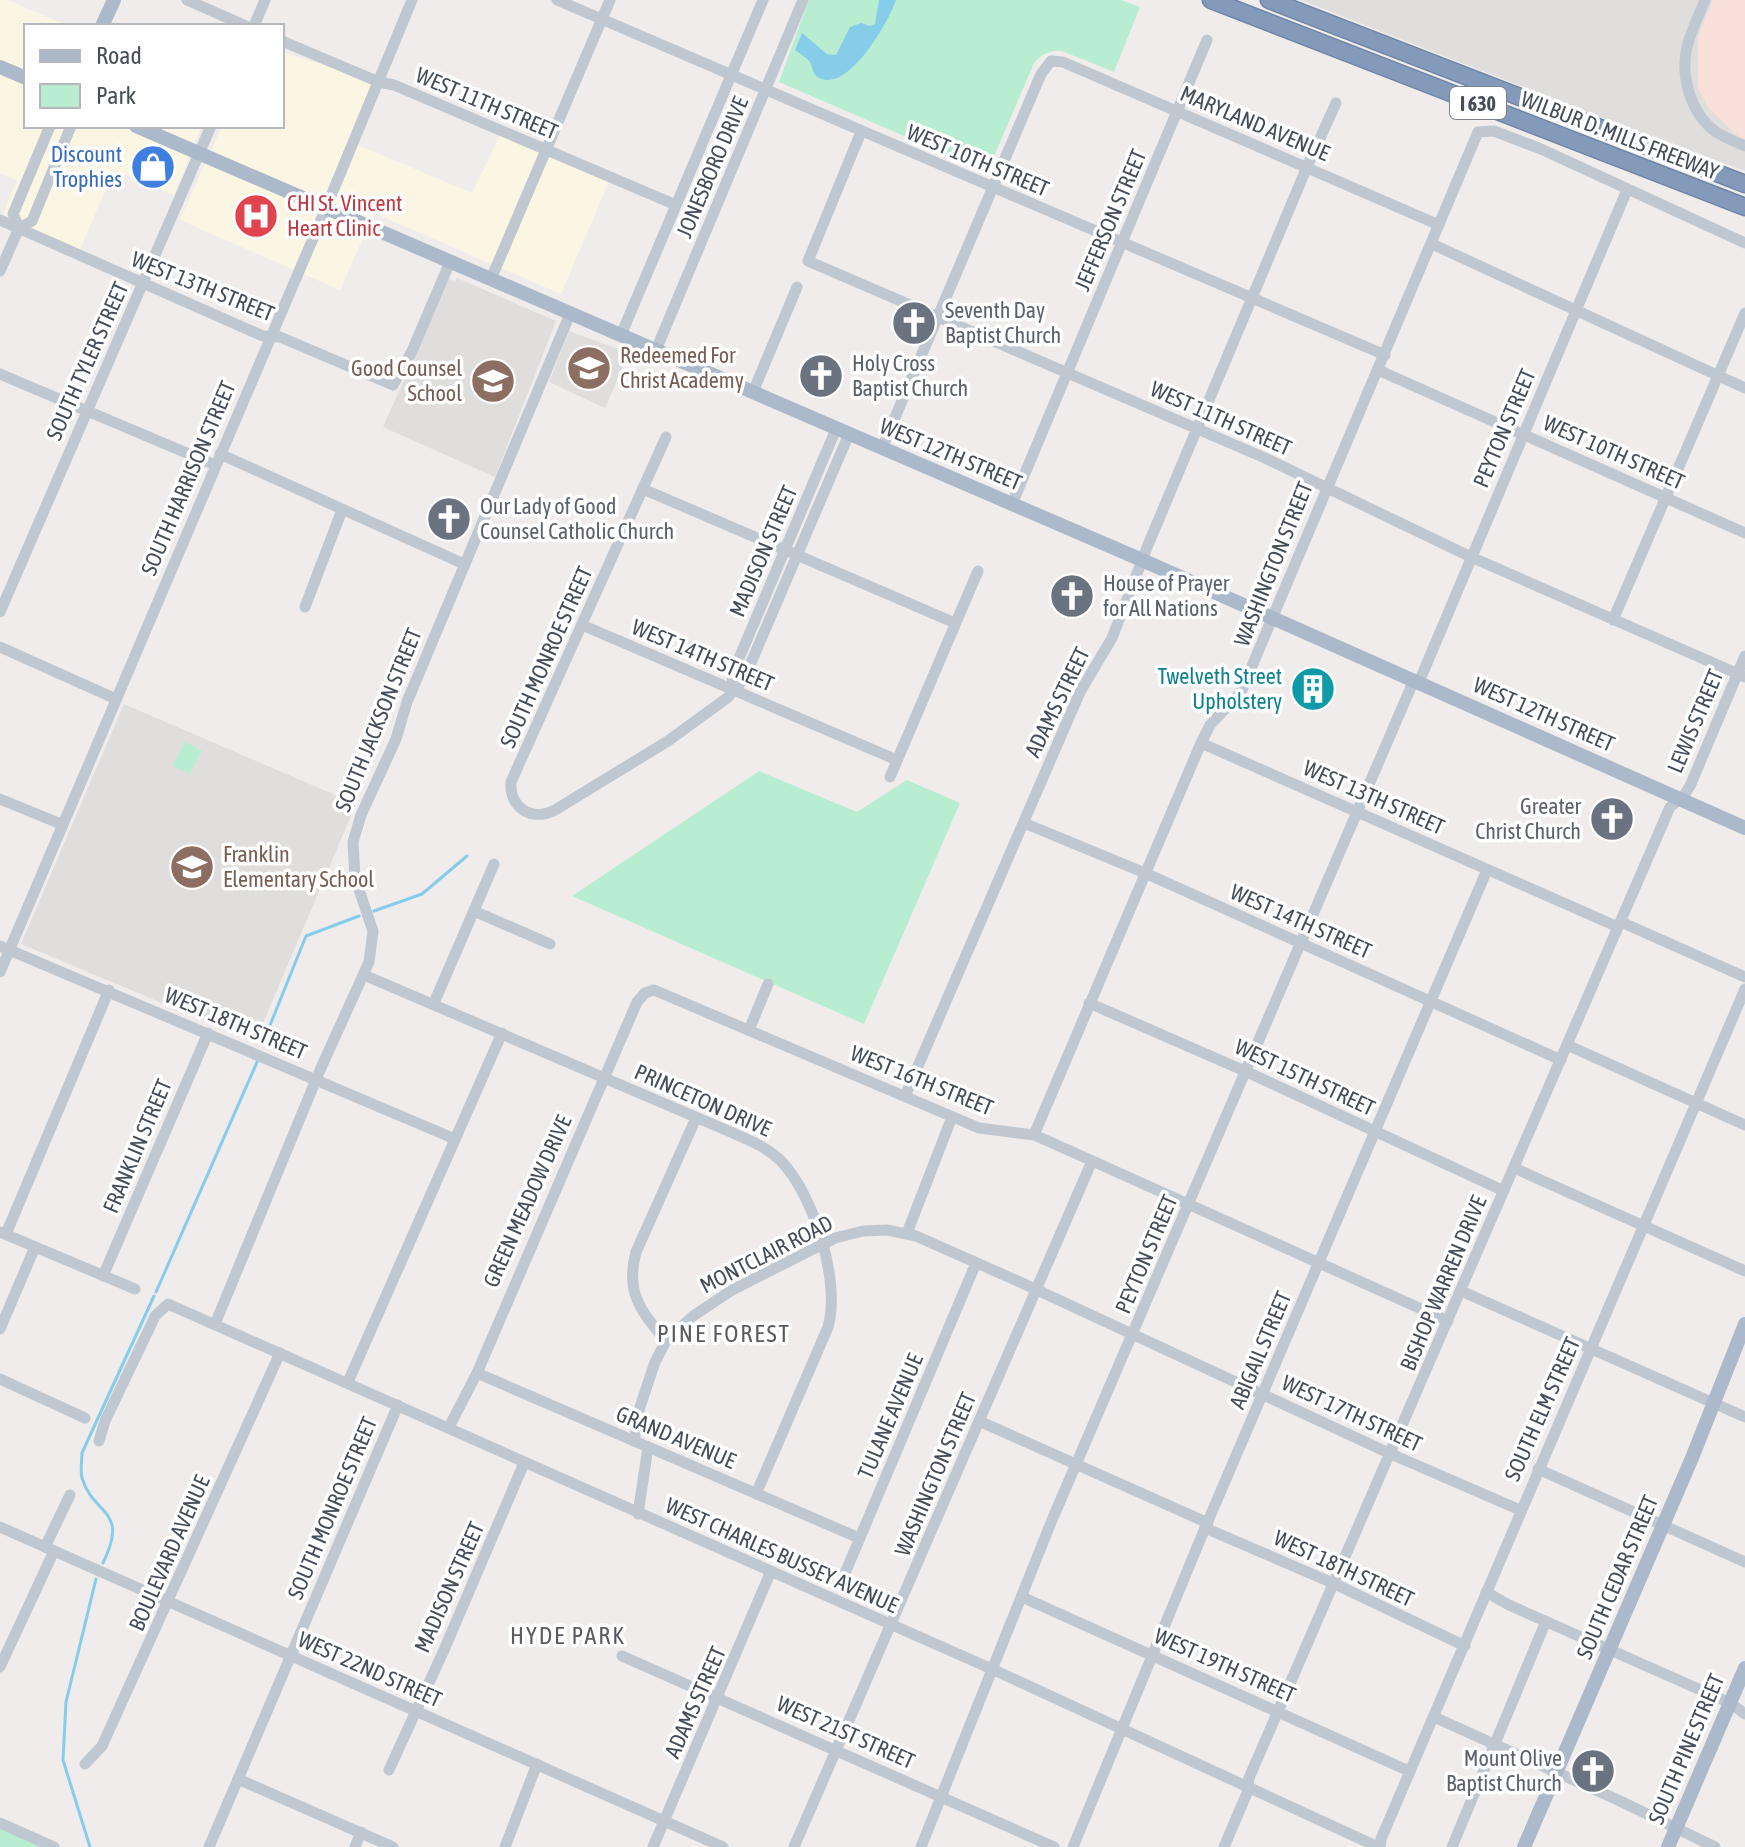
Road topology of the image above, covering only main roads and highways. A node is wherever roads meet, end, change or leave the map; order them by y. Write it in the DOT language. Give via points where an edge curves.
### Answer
graph roads {
  1 [pos="114,0"];
  2 [pos="1211,0"];
  3 [pos="1269,0"];
  4 [pos="103,24"];
  5 [pos="0,67"];
  6 [pos="24,77"];
  7 [pos="140,128"];
  8 [pos="1745,184"];
  9 [pos="1745,209"];
  10 [pos="1745,828"];
  11 [pos="1745,1324"];
  12 [pos="1745,1668"];
  13 [pos="1524,1847"];
  14 [pos="1668,1847"];
  1 -- 4 [label="main road"];
  2 -- 9 [label="highway, WILBUR D. MILLS FREEWAY / I 630"];
  3 -- 8 [label="highway, WILBUR D. MILLS FREEWAY / I 630"];
  5 -- 6 [label="main road"];
  7 -- 10 [label="main road, WEST 12TH STREET" via="1142,560"];
  11 -- 13 [label="main road, SOUTH CEDAR STREET"];
  12 -- 14 [label="main road, SOUTH PINE STREET"];
}
